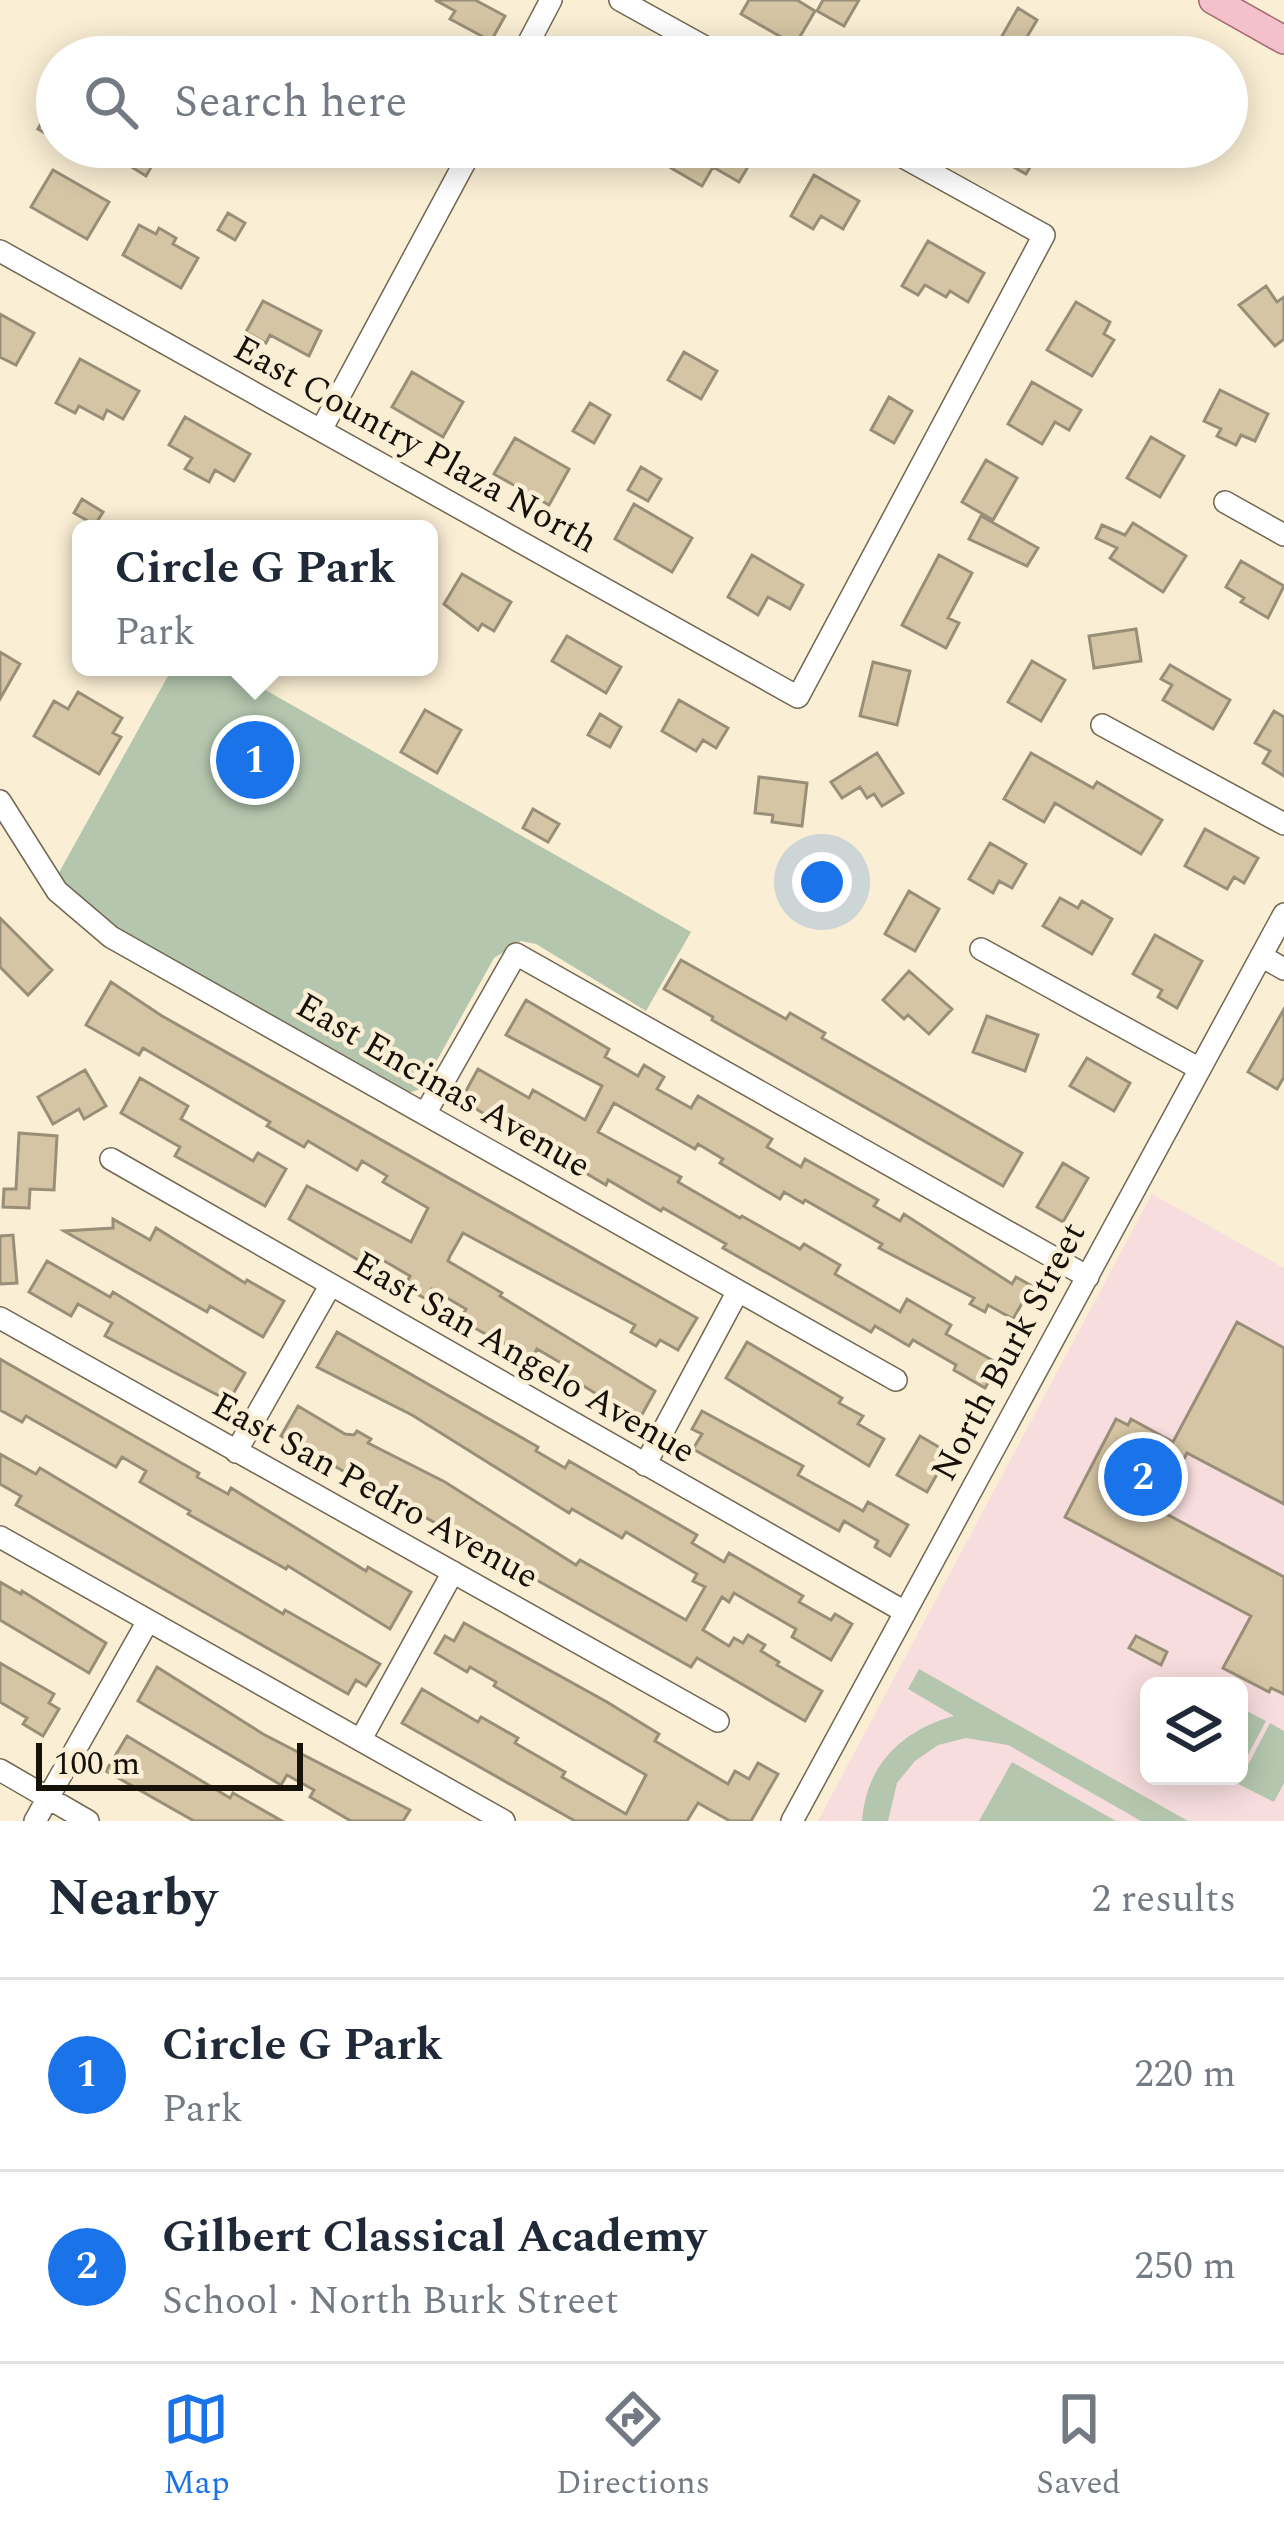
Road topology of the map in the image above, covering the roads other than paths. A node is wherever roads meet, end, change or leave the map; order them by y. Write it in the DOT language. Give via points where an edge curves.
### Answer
graph roads {
  1 [pos="551,0"];
  2 [pos="620,0"];
  3 [pos="1213,0"];
  4 [pos="532,36"];
  5 [pos="685,36"];
  6 [pos="1284,40"];
  7 [pos="461,168"];
  8 [pos="923,168"];
  9 [pos="0,251"];
  10 [pos="321,430"];
  11 [pos="1225,502"];
  12 [pos="1284,535"];
  13 [pos="1102,724"];
  14 [pos="1,805"];
  15 [pos="1284,824"];
  16 [pos="1284,914"];
  17 [pos="981,949"];
  18 [pos="1262,956"];
  19 [pos="1284,969"];
  20 [pos="1200,1069"];
  21 [pos="425,1114"];
  22 [pos="111,1159"];
  23 [pos="1088,1277"];
  24 [pos="330,1286"];
  25 [pos="738,1291"];
  26 [pos="0,1318"];
  27 [pos="896,1380"];
  28 [pos="236,1452"];
  29 [pos="645,1465"];
  30 [pos="0,1537"];
  31 [pos="453,1572"];
  32 [pos="905,1612"];
  33 [pos="148,1622"];
  34 [pos="718,1721"];
  35 [pos="361,1739"];
  36 [pos="0,1770"];
  37 [pos="50,1799"];
  38 [pos="35,1821"];
  39 [pos="88,1821"];
  40 [pos="505,1821"];
  41 [pos="792,1821"];
  1 -- 4 [label="street"];
  2 -- 5 [label="street"];
  3 -- 6 [label="main road"];
  7 -- 10 [label="street"];
  8 -- 10 [label="street, East Country Plaza North" via="1044,235 798,698"];
  9 -- 10 [label="street, East Country Plaza North"];
  11 -- 12 [label="street"];
  13 -- 15 [label="street"];
  14 -- 21 [label="street, East Encinas Avenue" via="57,891 111,937"];
  16 -- 18 [label="street, North Burk Street"];
  17 -- 20 [label="street"];
  18 -- 19 [label="street"];
  18 -- 20 [label="street, North Burk Street"];
  20 -- 23 [label="street, North Burk Street"];
  21 -- 23 [label="street" via="516,954"];
  21 -- 25 [label="street, East Encinas Avenue"];
  22 -- 24 [label="street, East San Angelo Avenue"];
  23 -- 32 [label="street, North Burk Street"];
  24 -- 28 [label="street"];
  24 -- 29 [label="street, East San Angelo Avenue"];
  25 -- 27 [label="street, East Encinas Avenue"];
  25 -- 29 [label="street"];
  26 -- 28 [label="street, East San Pedro Avenue"];
  28 -- 31 [label="street, East San Pedro Avenue"];
  29 -- 32 [label="street, East San Angelo Avenue"];
  30 -- 33 [label="street"];
  31 -- 34 [label="street, East San Pedro Avenue"];
  31 -- 35 [label="street"];
  32 -- 41 [label="street, North Burk Street"];
  33 -- 35 [label="street"];
  33 -- 37 [label="street"];
  35 -- 40 [label="street"];
  36 -- 37 [label="street"];
  37 -- 38 [label="street"];
  37 -- 39 [label="street"];
}
